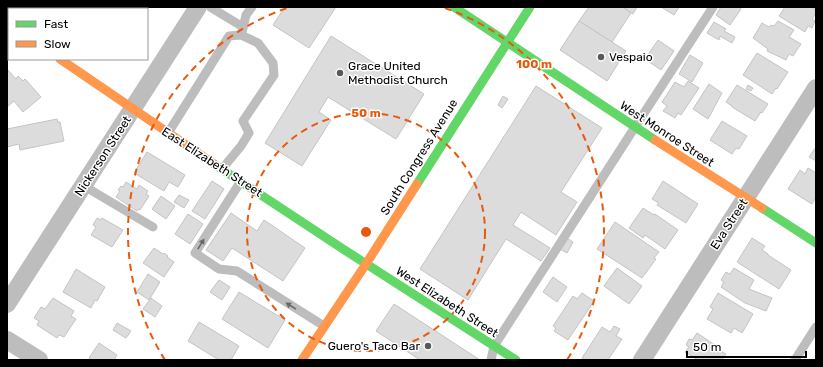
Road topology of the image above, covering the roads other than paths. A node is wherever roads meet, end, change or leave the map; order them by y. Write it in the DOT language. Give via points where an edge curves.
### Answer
graph roads {
  1 [pos="198,7"];
  2 [pos="210,7"];
  3 [pos="252,7"];
  4 [pos="454,7"];
  5 [pos="530,7"];
  6 [pos="714,7"];
  7 [pos="242,31"];
  8 [pos="507,42"];
  9 [pos="61,60"];
  10 [pos="816,88"];
  11 [pos="133,110"];
  12 [pos="635,127"];
  13 [pos="168,133"];
  14 [pos="222,168"];
  15 [pos="241,181"];
  16 [pos="84,186"];
  17 [pos="745,198"];
  18 [pos="153,227"];
  19 [pos="816,243"];
  20 [pos="366,264"];
  21 [pos="7,304"];
  22 [pos="324,326"];
  23 [pos="816,327"];
  24 [pos="7,340"];
  25 [pos="494,346"];
  26 [pos="38,360"];
  27 [pos="302,360"];
  28 [pos="491,360"];
  29 [pos="516,360"];
  30 [pos="642,360"];
  31 [pos="795,360"];
  1 -- 11 [label="street, Nickerson Street"];
  2 -- 7 [label="lane"];
  3 -- 7 [label="lane" via="246,15"];
  4 -- 8 [label="street, West Monroe Street"];
  5 -- 8 [label="street, South Congress Avenue"];
  6 -- 12 [label="lane"];
  7 -- 13 [label="lane" via="229,36"];
  7 -- 14 [label="lane" via="258,43 273,63 274,75 243,121 249,133"];
  8 -- 12 [label="street, West Monroe Street"];
  8 -- 20 [label="street, South Congress Avenue"];
  9 -- 11 [label="street, East Elizabeth Street"];
  10 -- 17 [label="street, Eva Street"];
  11 -- 13 [label="street, East Elizabeth Street"];
  11 -- 16 [label="street, Nickerson Street"];
  12 -- 17 [label="street, West Monroe Street"];
  12 -- 25 [label="lane"];
  13 -- 14 [label="street, East Elizabeth Street"];
  14 -- 15 [label="street, East Elizabeth Street"];
  15 -- 20 [label="street, East Elizabeth Street"];
  22 -- 15 [label="lane, one-way" via="237,270 219,269 195,253"];
  16 -- 18 [label="lane"];
  16 -- 21 [label="street, Nickerson Street"];
  17 -- 19 [label="street, West Monroe Street"];
  17 -- 30 [label="street, Eva Street"];
  20 -- 22 [label="street, South Congress Avenue"];
  20 -- 25 [label="street, West Elizabeth Street"];
  22 -- 27 [label="street, South Congress Avenue"];
  23 -- 31 [label="lane"];
  24 -- 26 [label="street"];
  25 -- 28 [label="lane"];
  25 -- 29 [label="street, West Elizabeth Street"];
}
